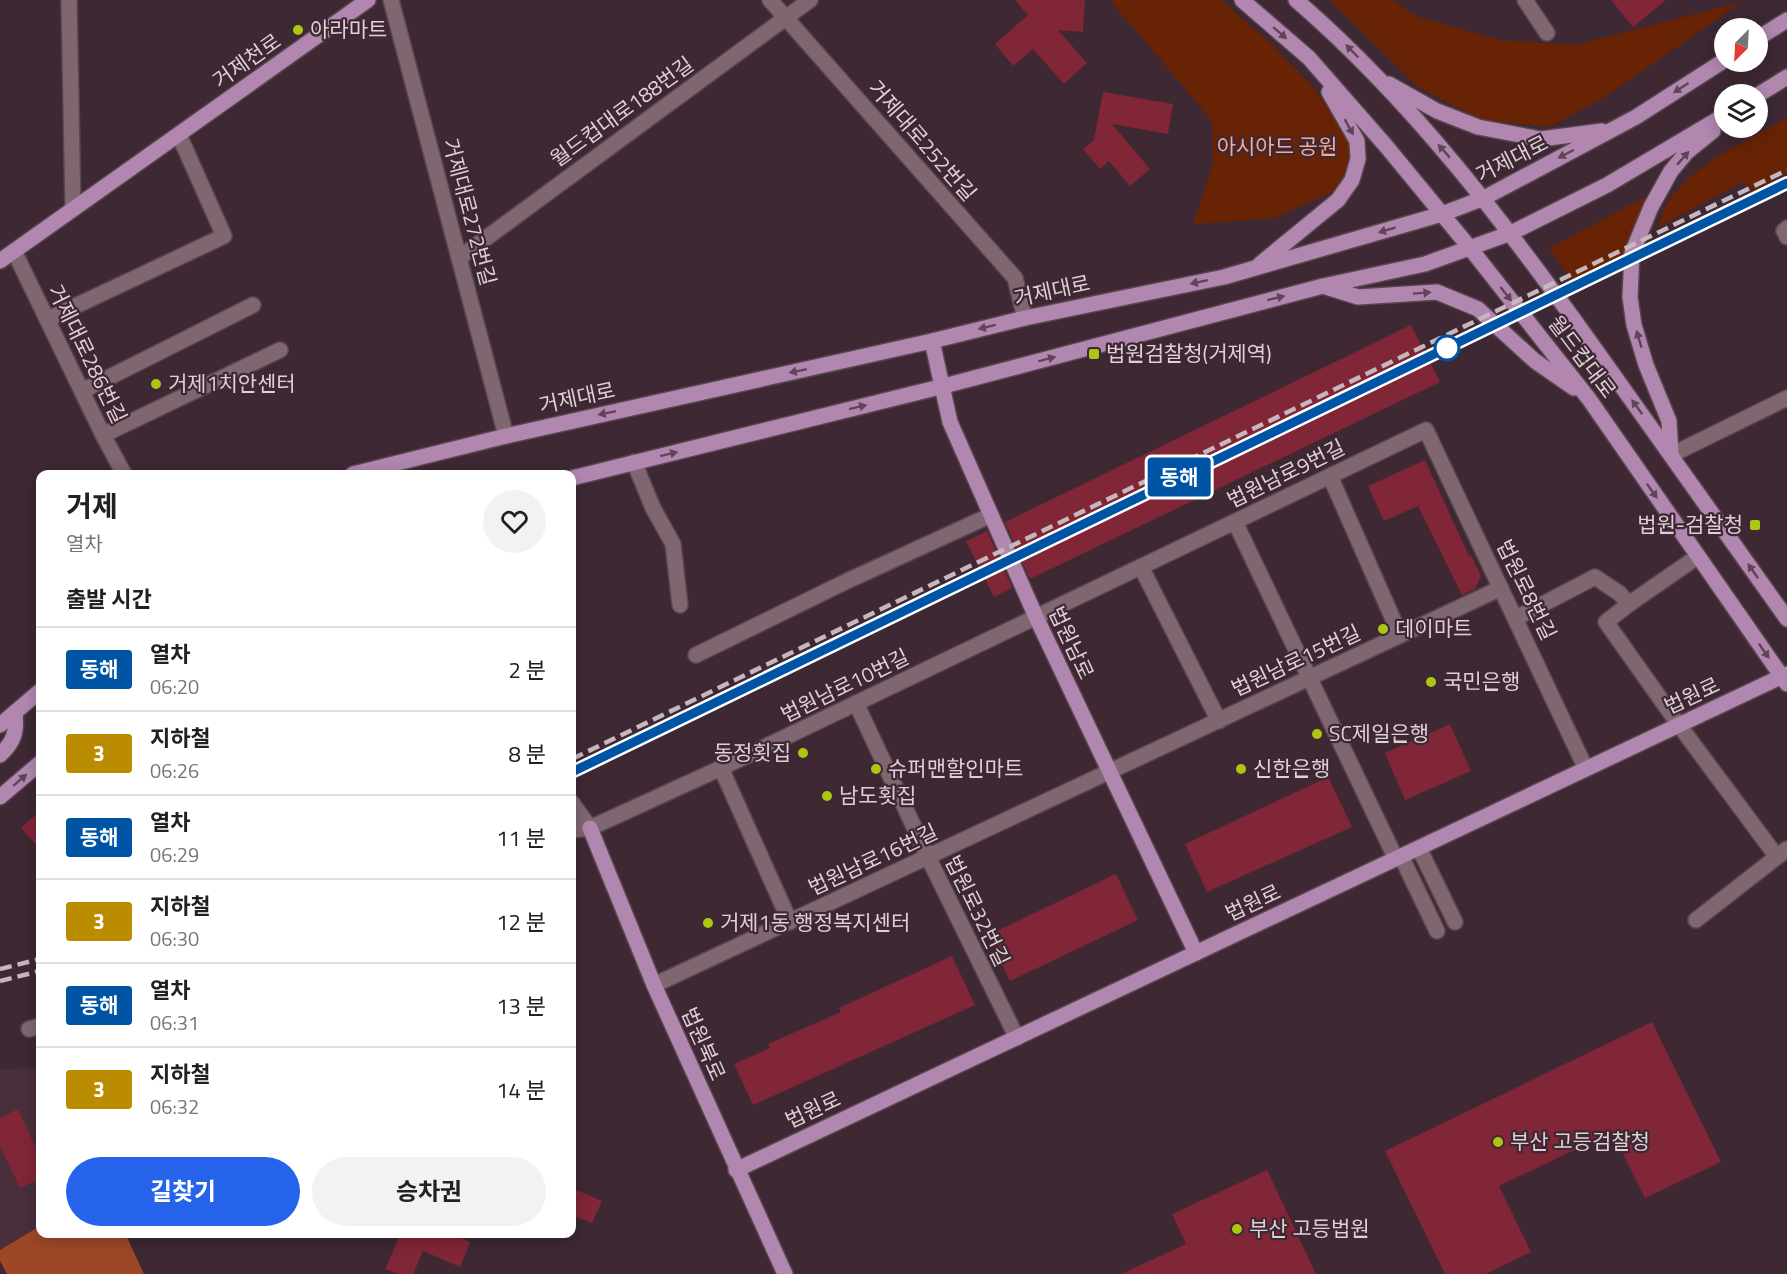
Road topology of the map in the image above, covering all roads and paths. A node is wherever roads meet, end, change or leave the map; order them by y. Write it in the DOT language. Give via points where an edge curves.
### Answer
graph roads {
  1 [pos="69,0"];
  2 [pos="368,0"];
  3 [pos="391,0"];
  4 [pos="770,0"];
  5 [pos="810,0"];
  6 [pos="1242,0"];
  7 [pos="1296,0"];
  8 [pos="1525,0"];
  9 [pos="786,18"];
  10 [pos="1787,20"];
  11 [pos="1768,32"];
  12 [pos="1547,33"];
  13 [pos="1309,58"];
  14 [pos="1714,67"];
  15 [pos="1377,77"];
  16 [pos="1787,77"];
  17 [pos="1768,89"];
  18 [pos="1714,121"];
  19 [pos="1614,129"];
  20 [pos="1714,129"];
  21 [pos="179,135"];
  22 [pos="1484,198"];
  23 [pos="74,209"];
  24 [pos="1442,214"];
  25 [pos="1511,233"];
  26 [pos="1470,248"];
  27 [pos="14,251"];
  28 [pos="459,258"];
  29 [pos="0,261"];
  30 [pos="1256,268"];
  31 [pos="1323,286"];
  32 [pos="253,305"];
  33 [pos="1025,318"];
  34 [pos="48,319"];
  35 [pos="932,341"];
  36 [pos="280,350"];
  37 [pos="940,387"];
  38 [pos="82,392"];
  39 [pos="1787,398"];
  40 [pos="1589,399"];
  41 [pos="1426,430"];
  42 [pos="103,435"];
  43 [pos="506,436"];
  44 [pos="1671,455"];
  45 [pos="634,462"];
  46 [pos="122,470"];
  47 [pos="369,470"];
  48 [pos="1330,476"];
  49 [pos="576,477"];
  50 [pos="991,515"];
  51 [pos="1235,522"];
  52 [pos="1697,557"];
  53 [pos="1141,567"];
  54 [pos="1501,588"];
  55 [pos="1629,604"];
  56 [pos="680,605"];
  57 [pos="1036,618"];
  58 [pos="1516,618"];
  59 [pos="1787,619"];
  60 [pos="1400,635"];
  61 [pos="696,655"];
  62 [pos="1310,678"];
  63 [pos="1785,678"];
  64 [pos="36,695"];
  65 [pos="856,703"];
  66 [pos="15,713"];
  67 [pos="1219,721"];
  68 [pos="0,725"];
  69 [pos="1679,725"];
  70 [pos="0,755"];
  71 [pos="36,766"];
  72 [pos="722,768"];
  73 [pos="1586,769"];
  74 [pos="1109,772"];
  75 [pos="0,797"];
  76 [pos="576,809"];
  77 [pos="590,828"];
  78 [pos="576,830"];
  79 [pos="1419,848"];
  80 [pos="1782,853"];
  81 [pos="928,857"];
  82 [pos="1399,858"];
  83 [pos="1696,920"];
  84 [pos="790,922"];
  85 [pos="1455,922"];
  86 [pos="1437,931"];
  87 [pos="1196,953"];
  88 [pos="654,985"];
  89 [pos="1017,1038"];
  90 [pos="736,1170"];
  91 [pos="785,1274"];
  1 -- 23 [label="street"];
  2 -- 21 [label="main road, 거제천로"];
  3 -- 28 [label="street, 거제대로272번길"];
  4 -- 9 [label="street, 거제대로252번길"];
  5 -- 9 [label="street, 월드컵대로188번길"];
  6 -- 13 [label="main road, 월드컵대로, one-way"];
  15 -- 7 [label="main road, 월드컵대로, one-way"];
  8 -- 12 [label="street"];
  9 -- 28 [label="street, 월드컵대로188번길"];
  9 -- 33 [label="street, 거제대로252번길" via="1015,278"];
  10 -- 11 [label="main road"];
  13 -- 24 [label="main road, 월드컵대로"];
  13 -- 30 [label="main road, one-way" via="1357,141 1358,159 1352,180 1338,200"];
  14 -- 19 [label="main road, 거제대로, one-way"];
  15 -- 19 [label="main road" via="1437,111 1478,127 1540,139"];
  22 -- 15 [label="main road, 월드컵대로, one-way"];
  16 -- 17 [label="main road"];
  18 -- 25 [label="main road" via="1607,185"];
  19 -- 22 [label="main road, 거제대로, one-way"];
  44 -- 20 [label="main road, one-way" via="1669,422 1634,325 1630,297 1632,253 1671,171"];
  21 -- 23 [label="main road, 거제천로"];
  21 -- 34 [label="street" via="224,236"];
  22 -- 24 [label="main road, 거제대로"];
  22 -- 25 [label="main road, 월드컵대로"];
  23 -- 27 [label="main road, 거제천로"];
  24 -- 26 [label="main road, 월드컵대로"];
  24 -- 30 [label="main road, 거제대로, one-way"];
  25 -- 26 [label="main road"];
  44 -- 25 [label="main road, 월드컵대로, one-way"];
  26 -- 31 [label="main road" via="1425,264"];
  26 -- 40 [label="main road, 월드컵대로, one-way"];
  27 -- 29 [label="main road, 거제천로"];
  27 -- 34 [label="street, 거제대로286번길"];
  28 -- 43 [label="street, 거제대로272번길"];
  30 -- 33 [label="main road, 거제대로, one-way"];
  37 -- 31 [label="main road, one-way"];
  31 -- 40 [label="main road, one-way" via="1358,297 1437,292 1468,304 1535,361"];
  32 -- 38 [label="street"];
  33 -- 35 [label="main road, 거제대로, one-way"];
  34 -- 38 [label="street, 거제대로286번길"];
  35 -- 37 [label="main road, 법원남로"];
  35 -- 43 [label="main road, 거제대로, one-way"];
  36 -- 42 [label="street"];
  45 -- 37 [label="main road, one-way"];
  37 -- 50 [label="main road, 법원남로" via="950,422"];
  38 -- 42 [label="street, 거제대로286번길"];
  39 -- 44 [label="street"];
  40 -- 52 [label="main road, 월드컵대로, one-way"];
  41 -- 48 [label="street, 법원남로9번길"];
  41 -- 54 [label="street, 법원로8번길"];
  42 -- 46 [label="street, 거제대로286번길"];
  43 -- 47 [label="main road, 거제대로"];
  59 -- 44 [label="main road, 월드컵대로, one-way"];
  45 -- 49 [label="main road"];
  45 -- 56 [label="street" via="673,544"];
  48 -- 51 [label="street, 법원남로9번길"];
  48 -- 60 [label="street"];
  50 -- 57 [label="main road, 법원남로"];
  50 -- 61 [label="street"];
  51 -- 53 [label="street, 법원남로9번길"];
  51 -- 62 [label="street"];
  52 -- 55 [label="street"];
  52 -- 63 [label="main road, 월드컵대로, one-way"];
  53 -- 57 [label="street, 법원남로9번길"];
  53 -- 67 [label="street"];
  54 -- 58 [label="street, 법원로8번길"];
  54 -- 60 [label="street, 법원남로15번길"];
  55 -- 58 [label="street" via="1596,577"];
  55 -- 69 [label="street" via="1606,622"];
  57 -- 65 [label="street, 법원남로10번길"];
  57 -- 74 [label="main road, 법원남로"];
  58 -- 73 [label="street, 법원로8번길"];
  60 -- 62 [label="street, 법원남로15번길"];
  62 -- 67 [label="street, 법원남로15번길"];
  62 -- 82 [label="street"];
  63 -- 69 [label="main road, 법원로"];
  64 -- 66 [label="main road"];
  65 -- 72 [label="street, 법원남로10번길"];
  65 -- 81 [label="street, 법원로32번길"];
  66 -- 68 [label="main road"];
  66 -- 70 [label="main road" via="17,732"];
  67 -- 74 [label="street, 법원남로15번길"];
  69 -- 73 [label="main road, 법원로"];
  69 -- 80 [label="street"];
  75 -- 71 [label="main road, one-way"];
  72 -- 77 [label="street, 법원남로10번길"];
  72 -- 84 [label="street"];
  73 -- 79 [label="main road, 법원로"];
  74 -- 81 [label="street, 법원남로16번길"];
  74 -- 87 [label="main road, 법원남로"];
  76 -- 77 [label="street"];
  77 -- 78 [label="street, 법원남로10번길"];
  77 -- 88 [label="main road, 법원북로"];
  79 -- 82 [label="main road, 법원로"];
  79 -- 85 [label="street"];
  80 -- 83 [label="street"];
  81 -- 84 [label="street, 법원남로16번길"];
  81 -- 89 [label="street, 법원로32번길"];
  82 -- 86 [label="street"];
  82 -- 87 [label="main road, 법원로"];
  84 -- 88 [label="street, 법원남로16번길"];
  87 -- 89 [label="main road, 법원로"];
  88 -- 90 [label="main road, 법원북로"];
  89 -- 90 [label="main road, 법원로"];
  90 -- 91 [label="main road, 법원북로"];
}
